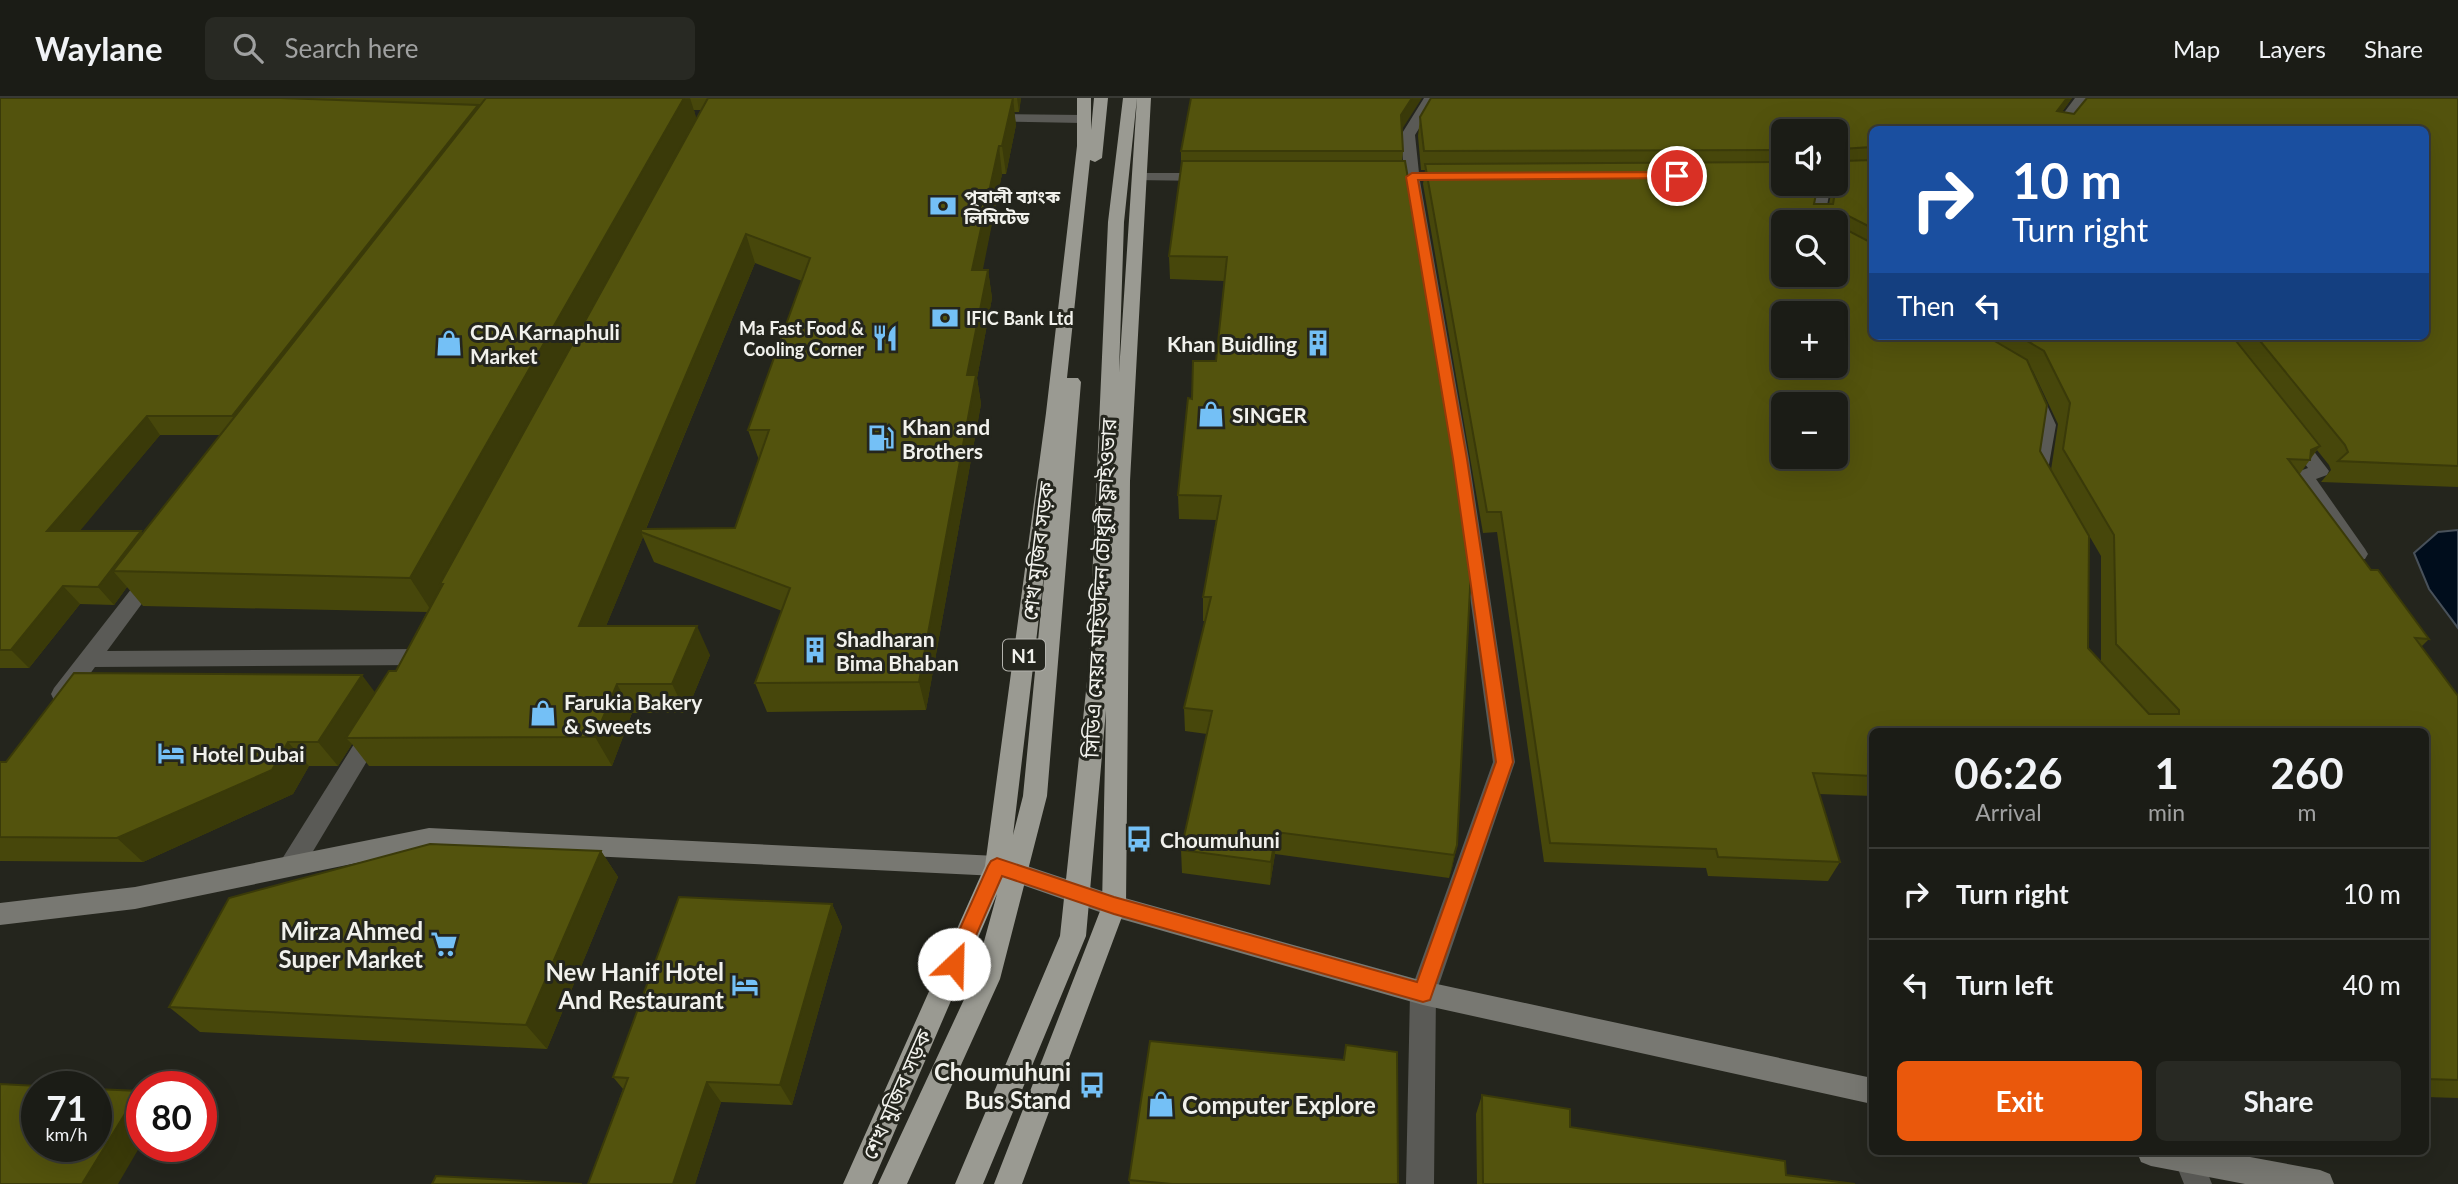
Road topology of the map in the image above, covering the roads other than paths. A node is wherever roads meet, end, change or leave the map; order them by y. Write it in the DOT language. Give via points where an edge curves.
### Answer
graph roads {
  1 [pos="1101,98"];
  2 [pos="1130,98"];
  3 [pos="1144,98"];
  4 [pos="1431,98"];
  5 [pos="2082,98"];
  6 [pos="1083,108"];
  7 [pos="972,118"];
  8 [pos="2061,126"];
  9 [pos="1439,176"];
  10 [pos="1139,177"];
  11 [pos="1224,177"];
  12 [pos="1357,177"];
  13 [pos="1412,177"];
  14 [pos="2025,376"];
  15 [pos="2278,418"];
  16 [pos="2051,491"];
  17 [pos="165,559"];
  18 [pos="2366,566"];
  19 [pos="90,659"];
  20 [pos="406,680"];
  21 [pos="49,712"];
  22 [pos="385,715"];
  23 [pos="291,866"];
  24 [pos="997,866"];
  25 [pos="1114,906"];
  26 [pos="0,914"];
  27 [pos="1423,993"];
  28 [pos="1869,1090"];
  29 [pos="2160,1155"];
  30 [pos="2192,1165"];
  31 [pos="857,1184"];
  32 [pos="892,1184"];
  33 [pos="969,1184"];
  34 [pos="1008,1184"];
  35 [pos="1420,1184"];
  36 [pos="2320,1184"];
  1 -- 32 [label="highway" via="1035,796 987,979"];
  2 -- 33 [label="highway, সিডিএ মেয়র মহিউদ্দিন চৌধুরী ফ্লাইওভার" via="1116,222 1099,672 1073,936"];
  3 -- 10 [label="highway"];
  4 -- 13 [label="street" via="1408,135"];
  5 -- 8 [label="street"];
  6 -- 7 [label="street"];
  6 -- 24 [label="highway, শেখ মুজিব সড়ক / N1" via="1084,146 1055,413"];
  9 -- 13 [label="street"];
  10 -- 11 [label="street"];
  10 -- 25 [label="highway" via="1121,481"];
  12 -- 13 [label="street"];
  13 -- 27 [label="street" via="1460,459 1504,762"];
  14 -- 16 [label="street" via="2047,425 2039,470"];
  15 -- 18 [label="street" via="2320,471 2304,476"];
  17 -- 19 [label="street"];
  19 -- 20 [label="street" via="424,651"];
  19 -- 21 [label="street"];
  22 -- 23 [label="street"];
  23 -- 24 [label="main road" via="429,838"];
  23 -- 26 [label="main road" via="135,898"];
  24 -- 25 [label="main road"];
  24 -- 31 [label="highway, শেখ মুজিব সড়ক / N1"];
  25 -- 27 [label="main road"];
  25 -- 34 [label="highway"];
  27 -- 28 [label="main road"];
  27 -- 35 [label="street"];
  29 -- 30 [label="main road"];
  30 -- 36 [label="main road"];
}
